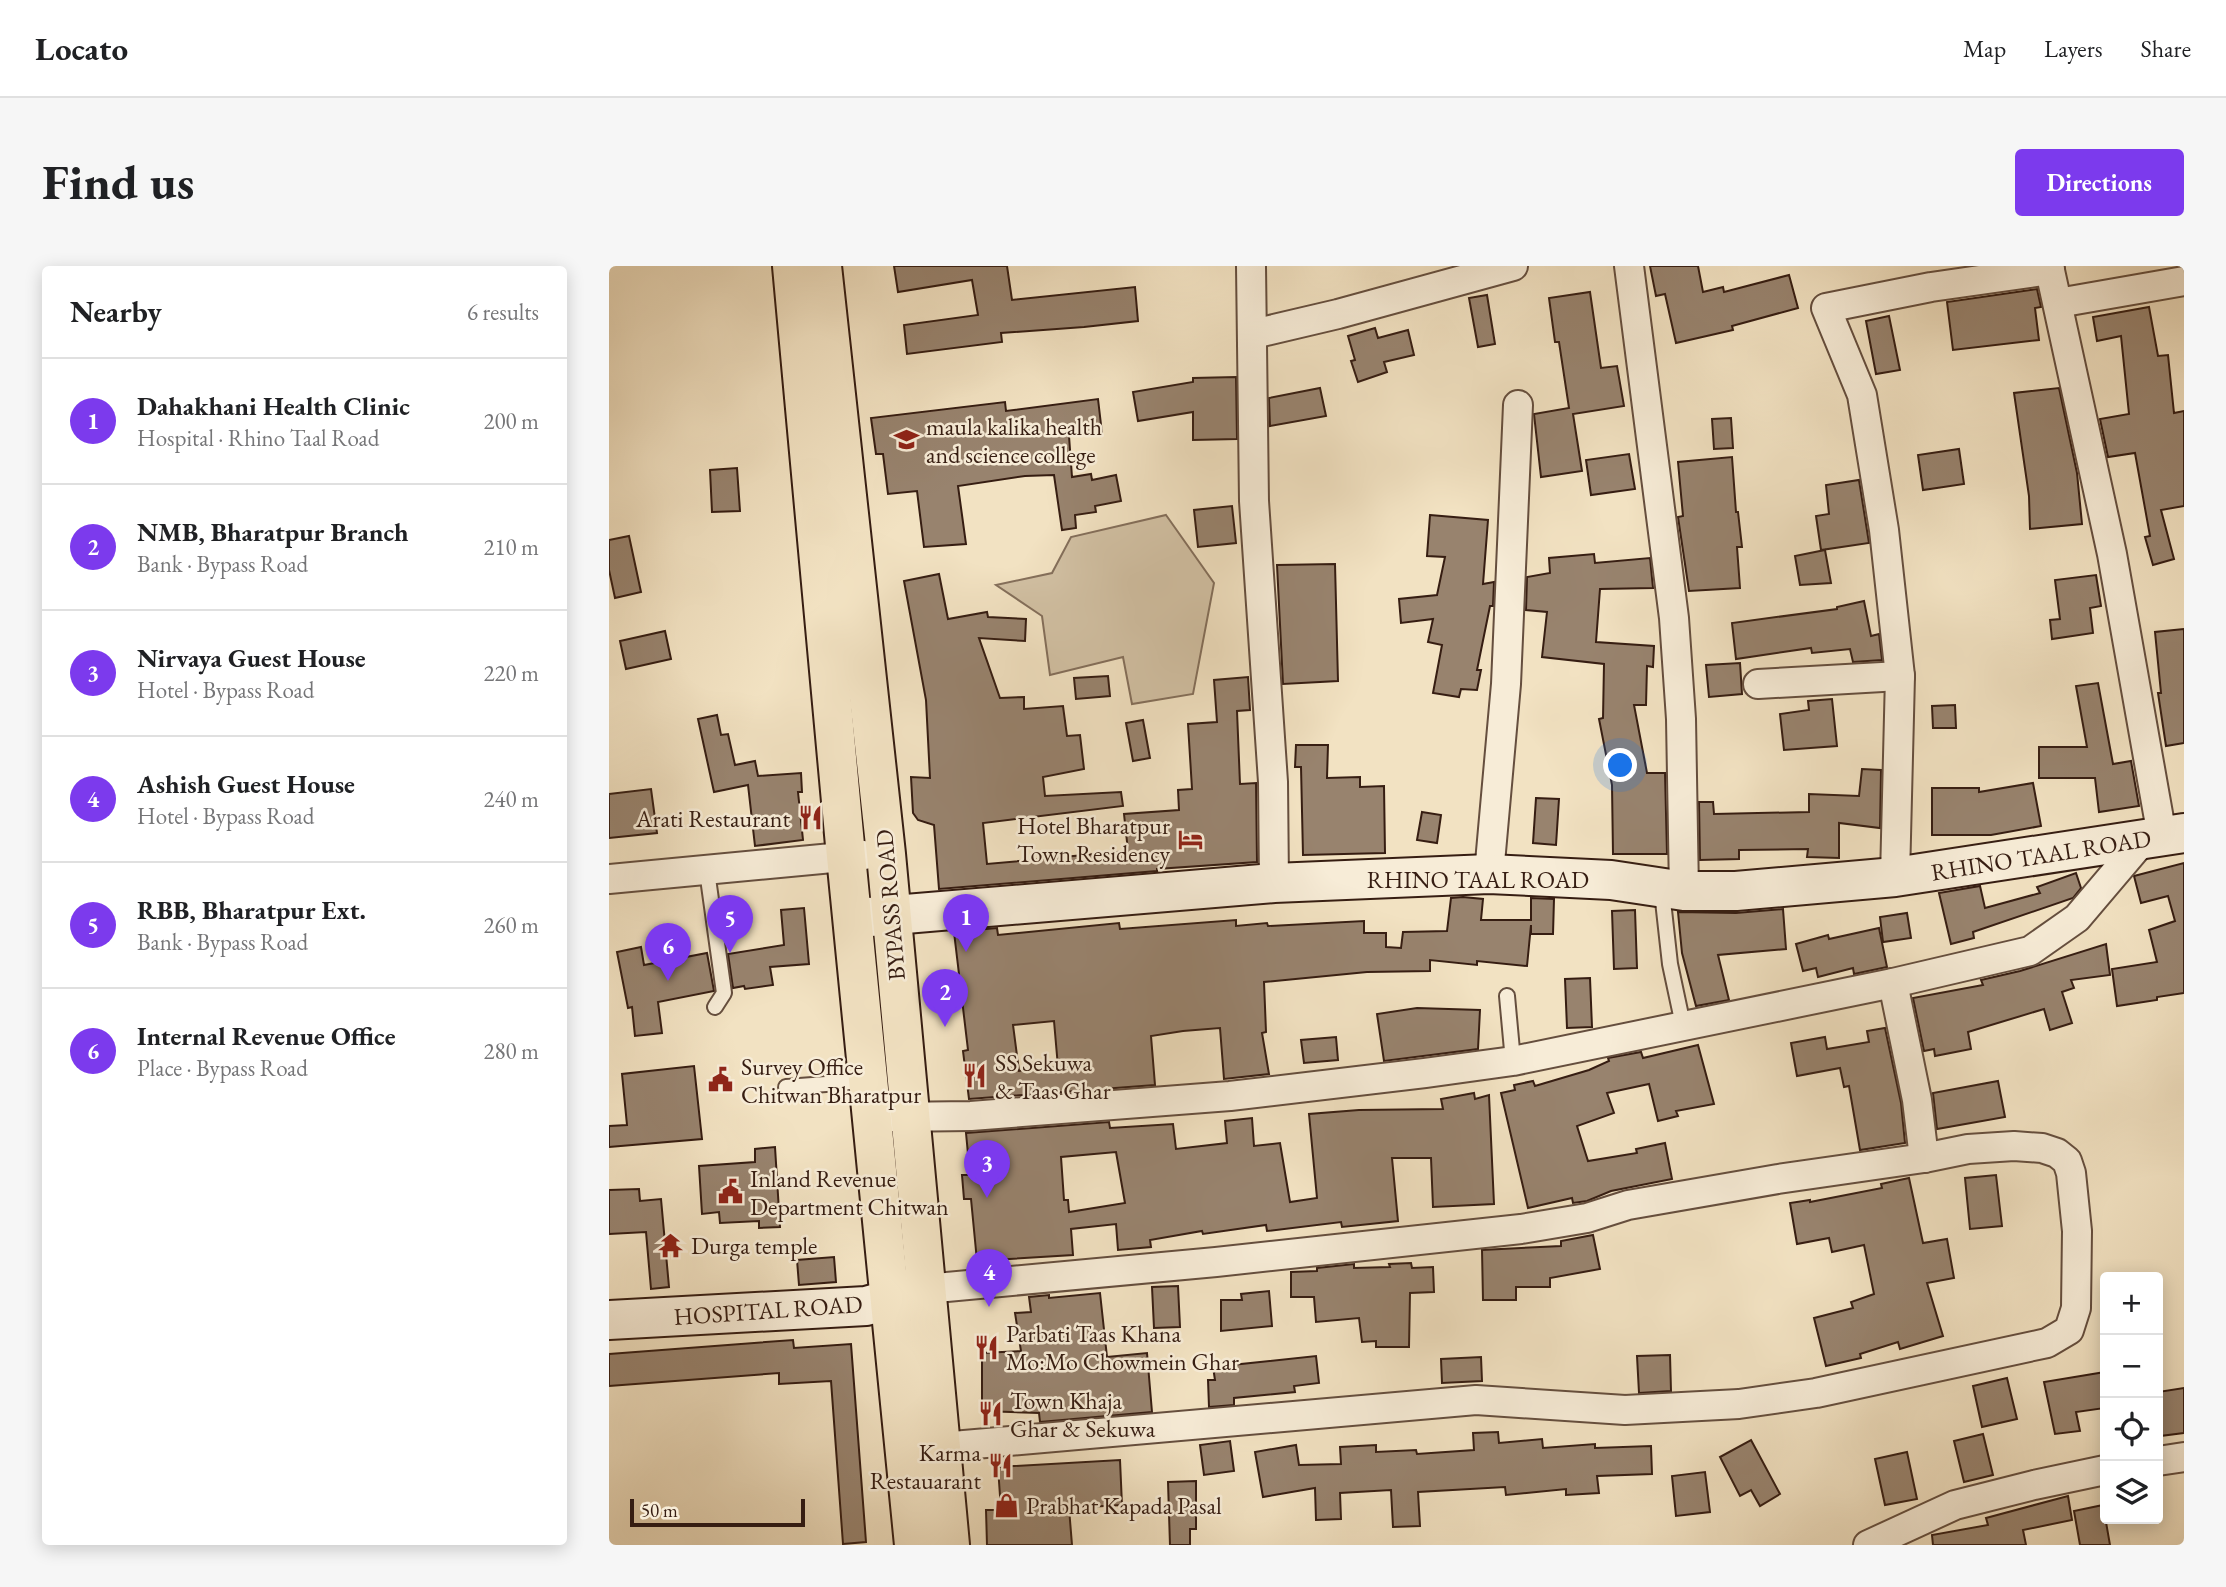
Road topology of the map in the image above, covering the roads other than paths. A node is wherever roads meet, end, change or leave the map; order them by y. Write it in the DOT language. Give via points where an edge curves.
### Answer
graph roads {
  1 [pos="792,266"];
  2 [pos="823,266"];
  3 [pos="1251,266"];
  4 [pos="1513,266"];
  5 [pos="1629,266"];
  6 [pos="2050,268"];
  7 [pos="2184,281"];
  8 [pos="2058,303"];
  9 [pos="1253,334"];
  10 [pos="1518,405"];
  11 [pos="1900,676"];
  12 [pos="1758,684"];
  13 [pos="2164,836"];
  14 [pos="886,854"];
  15 [pos="846,856"];
  16 [pos="707,871"];
  17 [pos="1489,874"];
  18 [pos="1895,877"];
  19 [pos="609,879"];
  20 [pos="1274,883"];
  21 [pos="1672,890"];
  22 [pos="891,916"];
  23 [pos="852,919"];
  24 [pos="1893,983"];
  25 [pos="1507,996"];
  26 [pos="715,1007"];
  27 [pos="1683,1025"];
  28 [pos="1513,1061"];
  29 [pos="887,1079"];
  30 [pos="786,1087"];
  31 [pos="909,1116"];
  32 [pos="871,1119"];
  33 [pos="1924,1158"];
  34 [pos="908,1294"];
  35 [pos="609,1320"];
  36 [pos="941,1447"];
  37 [pos="2184,1458"];
  38 [pos="2163,1460"];
  39 [pos="2100,1471"];
  40 [pos="914,1545"];
  41 [pos="950,1545"];
  42 [pos="1868,1545"];
  1 -- 15 [label="highway, BYPASS ROAD"];
  2 -- 14 [label="highway, BYPASS ROAD"];
  3 -- 9 [label="street"];
  4 -- 9 [label="street"];
  5 -- 21 [label="street" via="1674,618 1681,719"];
  6 -- 8 [label="street"];
  6 -- 11 [label="street" via="1826,308 1861,396 1882,519"];
  7 -- 8 [label="street"];
  8 -- 13 [label="street" via="2112,554"];
  9 -- 20 [label="street" via="1254,501 1273,782"];
  10 -- 17 [label="street" via="1506,684"];
  11 -- 12 [label="street"];
  11 -- 18 [label="street"];
  13 -- 18 [label="street, RHINO TAAL ROAD"];
  13 -- 24 [label="street" via="2077,918 2030,951"];
  14 -- 15 [label="street"];
  14 -- 22 [label="highway, BYPASS ROAD"];
  15 -- 16 [label="street"];
  15 -- 23 [label="highway, BYPASS ROAD"];
  16 -- 19 [label="street"];
  16 -- 26 [label="lane" via="724,993"];
  17 -- 20 [label="street, RHINO TAAL ROAD"];
  17 -- 21 [label="street, RHINO TAAL ROAD" via="1611,880"];
  18 -- 21 [label="street, RHINO TAAL ROAD" via="1736,891"];
  20 -- 22 [label="street, RHINO TAAL ROAD"];
  21 -- 27 [label="lane" via="1670,964"];
  22 -- 23 [label="street, RHINO TAAL ROAD"];
  22 -- 29 [label="highway, BYPASS ROAD"];
  23 -- 29 [label="highway, BYPASS ROAD"];
  24 -- 27 [label="street"];
  24 -- 33 [label="street"];
  25 -- 28 [label="lane"];
  27 -- 28 [label="street"];
  28 -- 31 [label="street" via="1230,1096 971,1116"];
  29 -- 30 [label="lane"];
  29 -- 31 [label="highway, BYPASS ROAD"];
  29 -- 32 [label="highway, BYPASS ROAD"];
  31 -- 32 [label="street"];
  31 -- 34 [label="highway, BYPASS ROAD"];
  32 -- 34 [label="highway, BYPASS ROAD"];
  33 -- 34 [label="street" via="1628,1205 1587,1218 1521,1229"];
  33 -- 36 [label="street" via="2014,1146 2042,1148 2067,1161 2077,1231 2076,1308 2069,1330 2047,1343 1816,1393 1739,1404 1625,1410 1476,1400"];
  34 -- 35 [label="street, HOSPITAL ROAD" via="866,1306"];
  34 -- 36 [label="highway, BYPASS ROAD"];
  34 -- 40 [label="highway, BYPASS ROAD"];
  36 -- 41 [label="highway, BYPASS ROAD"];
  37 -- 38 [label="street"];
  39 -- 42 [label="street" via="1955,1505"];
}
